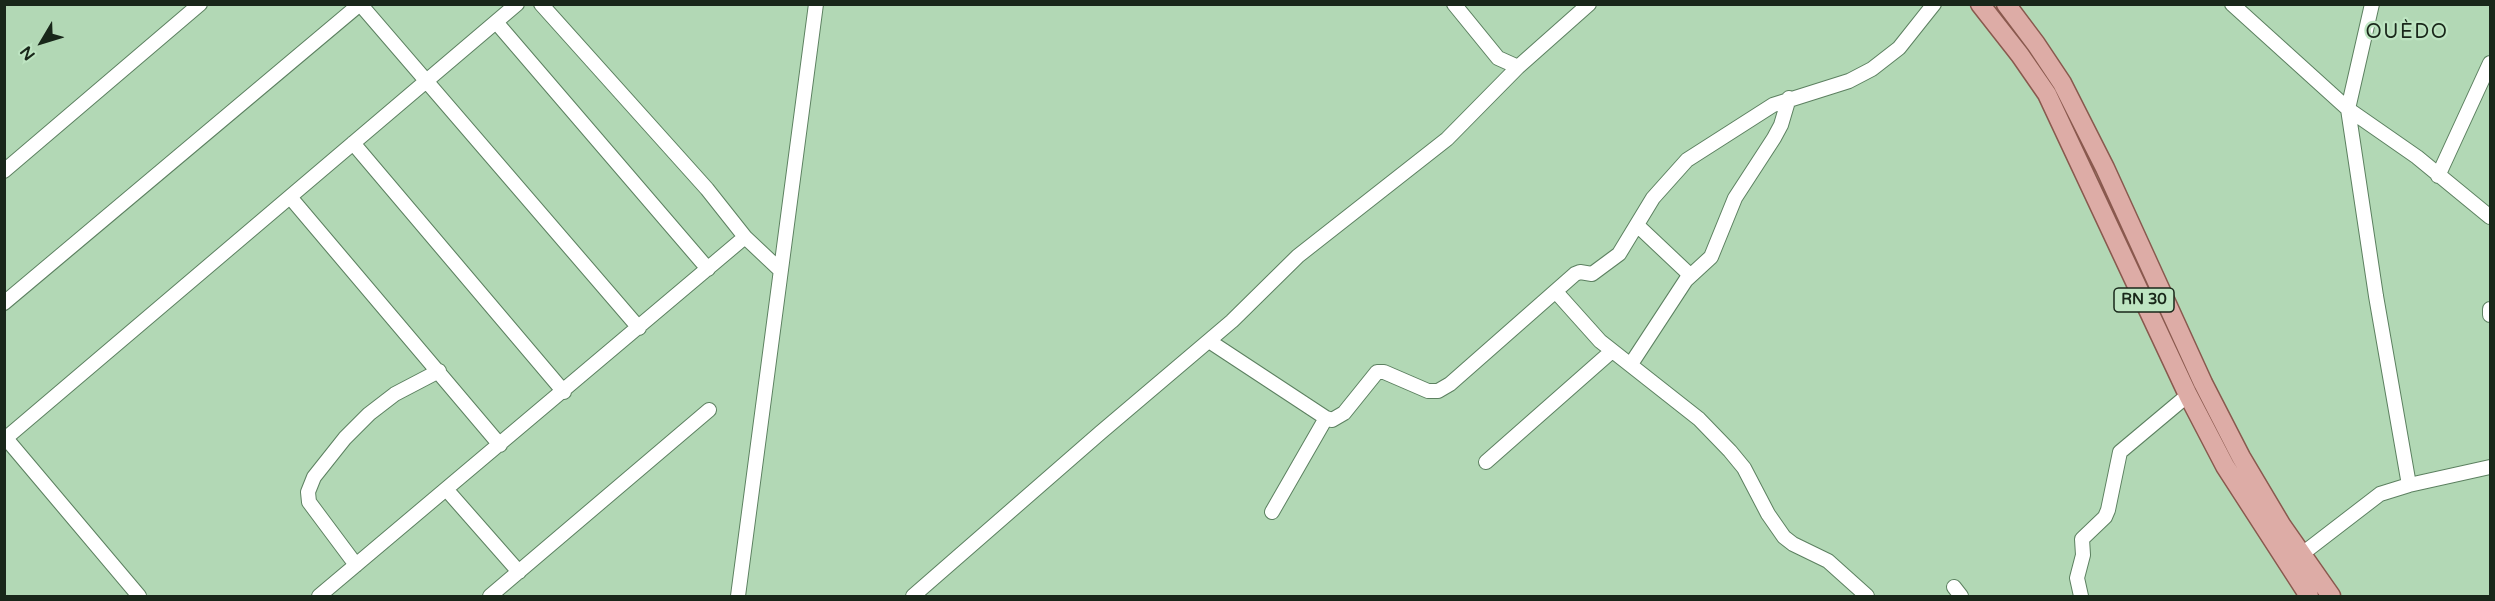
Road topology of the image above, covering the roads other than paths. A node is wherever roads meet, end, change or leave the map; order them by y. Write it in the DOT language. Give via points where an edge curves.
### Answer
graph roads {
  1 [pos="200,4"];
  2 [pos="517,4"];
  3 [pos="541,4"];
  4 [pos="816,4"];
  5 [pos="1454,4"];
  6 [pos="1589,4"];
  7 [pos="1934,4"];
  8 [pos="1980,4"];
  9 [pos="2006,4"];
  10 [pos="2232,4"];
  11 [pos="2372,4"];
  12 [pos="360,5"];
  13 [pos="496,22"];
  14 [pos="2490,63"];
  15 [pos="1518,67"];
  16 [pos="426,82"];
  17 [pos="1789,98"];
  18 [pos="2348,109"];
  19 [pos="353,143"];
  20 [pos="4,171"];
  21 [pos="2438,176"];
  22 [pos="290,197"];
  23 [pos="2490,217"];
  24 [pos="1637,225"];
  25 [pos="745,237"];
  26 [pos="708,269"];
  27 [pos="780,270"];
  28 [pos="1690,275"];
  29 [pos="1557,293"];
  30 [pos="4,303"];
  31 [pos="2490,309"];
  32 [pos="2490,315"];
  33 [pos="639,328"];
  34 [pos="1209,341"];
  35 [pos="1612,351"];
  36 [pos="1631,364"];
  37 [pos="438,371"];
  38 [pos="564,392"];
  39 [pos="2188,395"];
  40 [pos="709,410"];
  41 [pos="1326,418"];
  42 [pos="5,437"];
  43 [pos="500,445"];
  44 [pos="1486,462"];
  45 [pos="2490,467"];
  46 [pos="2409,485"];
  47 [pos="446,489"];
  48 [pos="1272,512"];
  49 [pos="2302,554"];
  50 [pos="356,565"];
  51 [pos="519,572"];
  52 [pos="139,597"];
  53 [pos="319,597"];
  54 [pos="490,597"];
  55 [pos="738,597"];
  56 [pos="913,597"];
  57 [pos="1867,597"];
  58 [pos="2080,597"];
  59 [pos="2309,597"];
  60 [pos="2331,597"];
  1 -- 20 [label="street"];
  2 -- 13 [label="street"];
  3 -- 25 [label="street" via="707,189"];
  4 -- 27 [label="street"];
  5 -- 15 [label="street" via="1498,58"];
  6 -- 15 [label="street"];
  7 -- 17 [label="street" via="1899,48 1872,69 1849,81"];
  8 -- 39 [label="main road, RN 30 / RN 30" via="2047,94"];
  9 -- 49 [label="main road, RN 30" via="2062,83 2203,383 2241,457"];
  10 -- 18 [label="street"];
  11 -- 18 [label="street"];
  12 -- 16 [label="street"];
  12 -- 30 [label="street"];
  13 -- 16 [label="street"];
  13 -- 26 [label="street"];
  14 -- 21 [label="street"];
  15 -- 34 [label="street" via="1447,139 1298,256"];
  16 -- 19 [label="street"];
  16 -- 33 [label="street"];
  17 -- 24 [label="street" via="1687,160 1653,198"];
  17 -- 28 [label="street" via="1774,138 1735,198 1716,249"];
  18 -- 21 [label="street"];
  18 -- 46 [label="street"];
  19 -- 22 [label="street"];
  19 -- 38 [label="street"];
  21 -- 23 [label="street"];
  22 -- 37 [label="street"];
  22 -- 42 [label="street"];
  24 -- 28 [label="street"];
  24 -- 29 [label="street" via="1616,257 1592,274 1575,274"];
  25 -- 26 [label="street"];
  25 -- 27 [label="street"];
  26 -- 33 [label="street"];
  27 -- 55 [label="street"];
  28 -- 36 [label="street"];
  29 -- 35 [label="street"];
  29 -- 41 [label="street" via="1551,294 1438,391 1377,372 1344,413 1337,419"];
  31 -- 32 [label="street"];
  33 -- 38 [label="street"];
  34 -- 41 [label="street"];
  34 -- 56 [label="street"];
  35 -- 36 [label="street"];
  35 -- 44 [label="street"];
  36 -- 57 [label="street" via="1699,419 1730,451 1784,537 1828,561"];
  37 -- 43 [label="street"];
  37 -- 50 [label="street" via="394,394 369,414 314,477 309,502"];
  38 -- 43 [label="street"];
  39 -- 58 [label="street" via="2120,452 2105,517 2082,539 2083,555 2077,578"];
  39 -- 59 [label="main road, RN 30 / RN 30" via="2225,466"];
  40 -- 51 [label="street"];
  41 -- 48 [label="street"];
  42 -- 52 [label="street"];
  43 -- 47 [label="street"];
  45 -- 46 [label="street"];
  46 -- 49 [label="street" via="2380,494"];
  47 -- 50 [label="street"];
  47 -- 51 [label="street"];
  49 -- 60 [label="main road, RN 30"];
  50 -- 53 [label="street"];
  51 -- 54 [label="street"];
}
